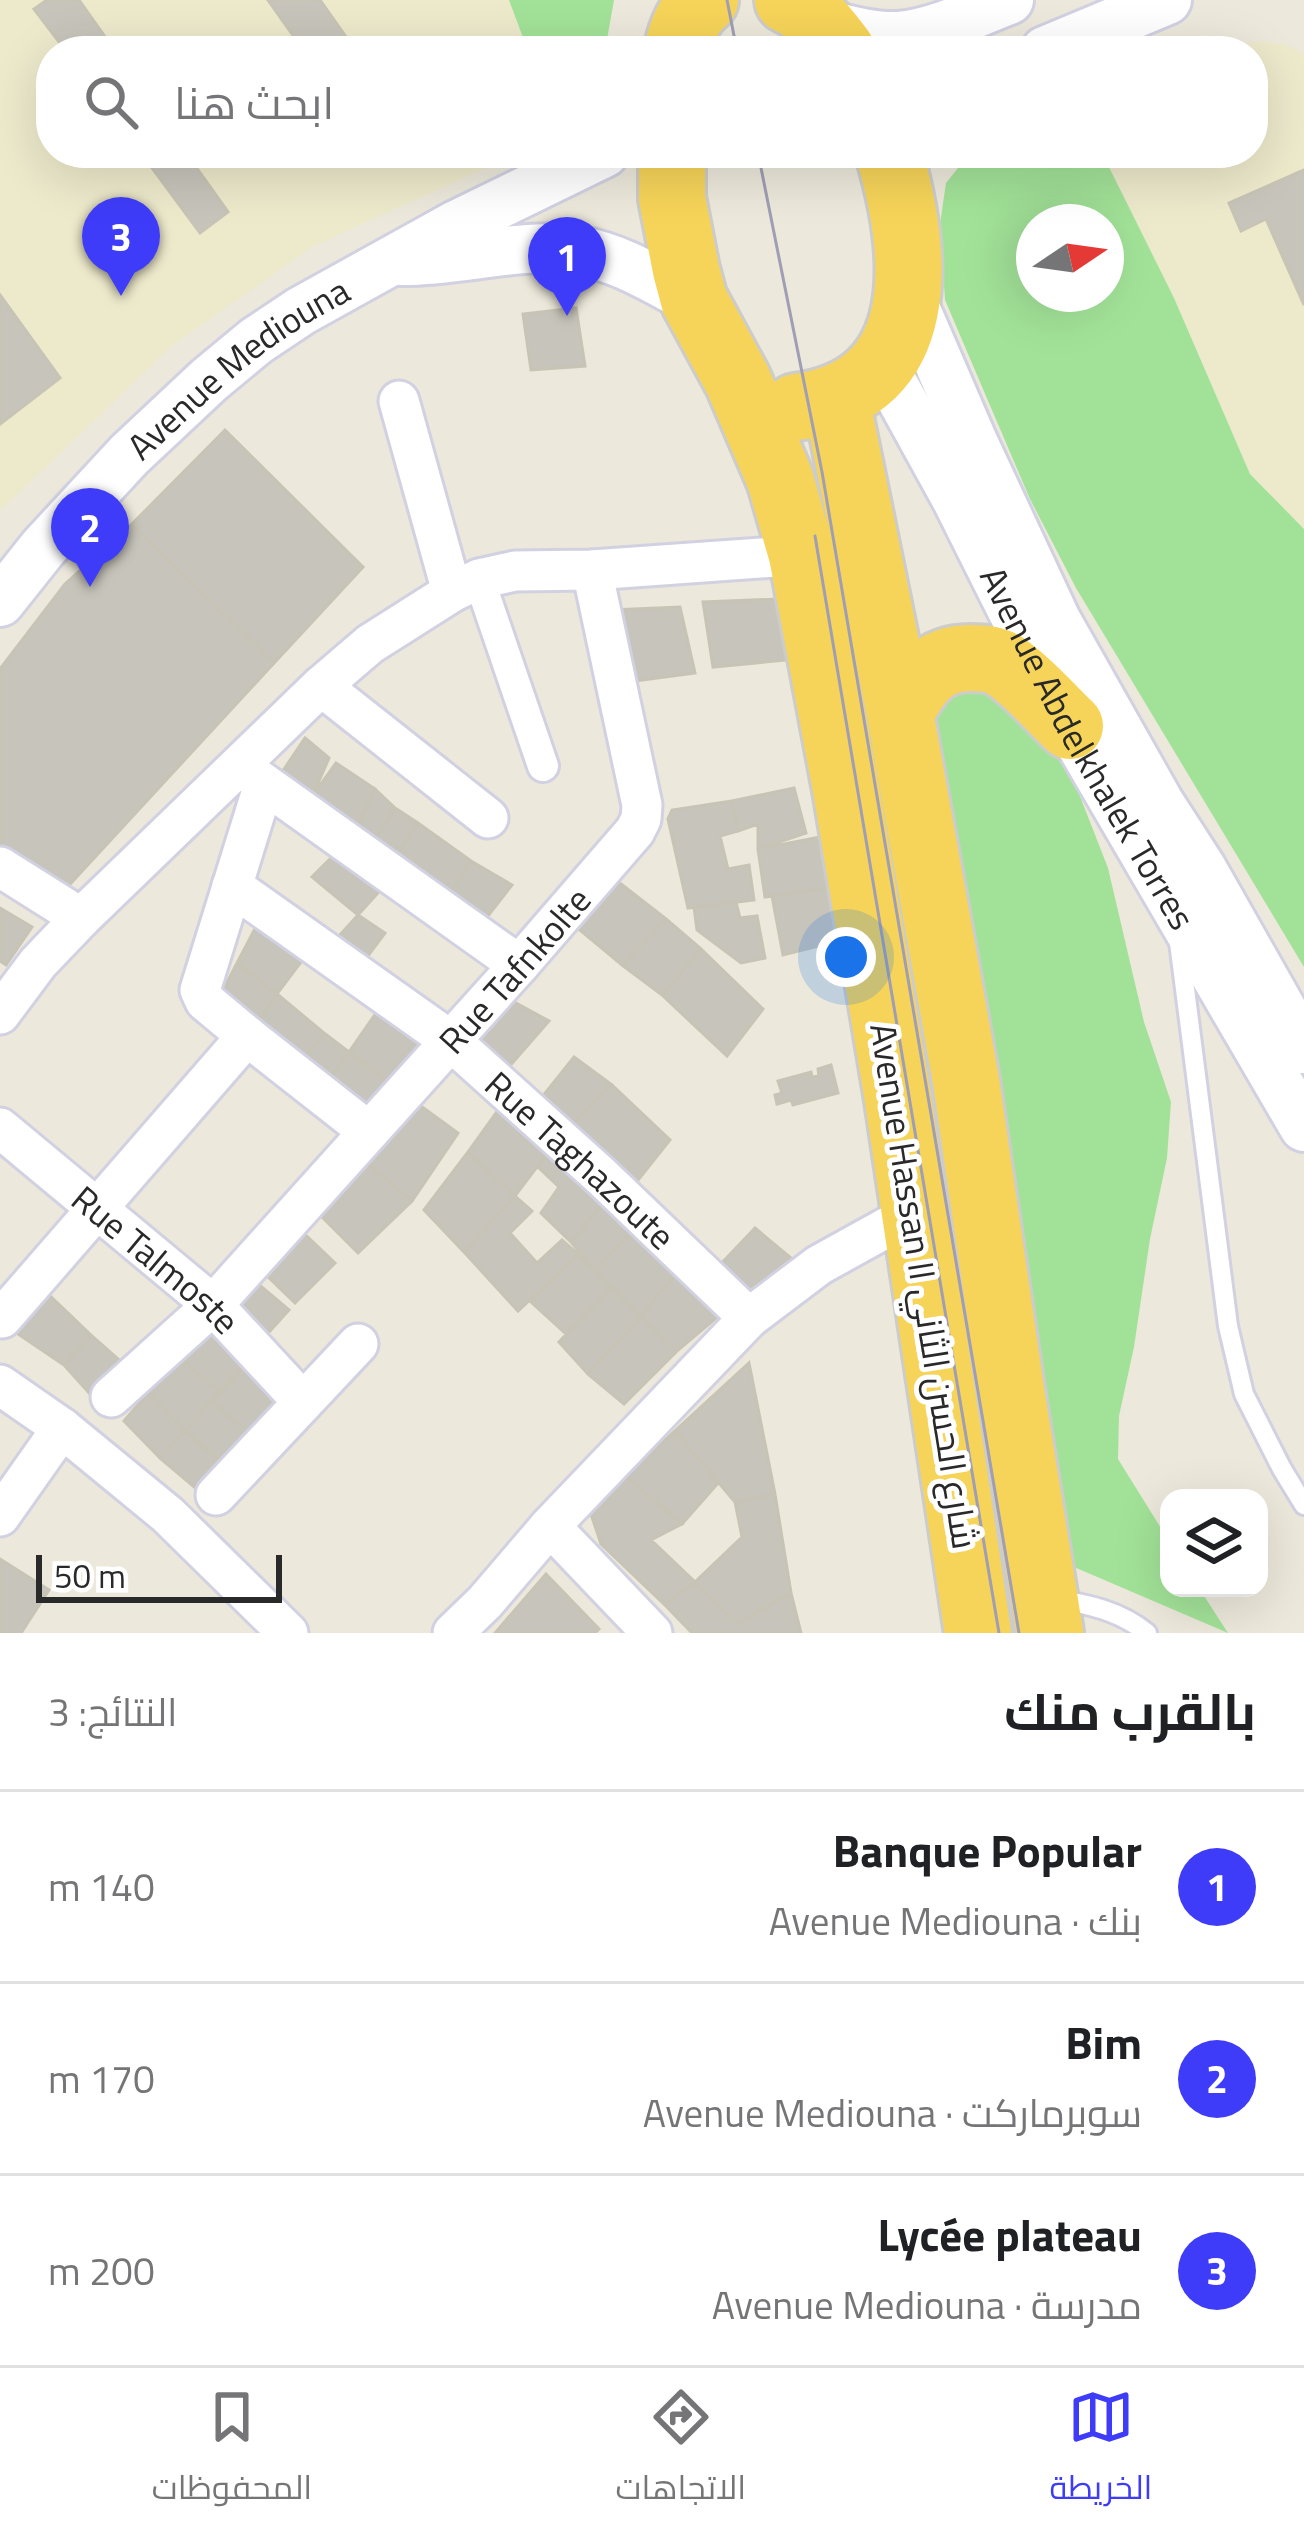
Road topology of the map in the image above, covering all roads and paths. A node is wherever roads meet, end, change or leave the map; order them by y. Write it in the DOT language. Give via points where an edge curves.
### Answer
graph roads {
  1 [pos="1009,0"];
  2 [pos="1166,0"];
  3 [pos="817,24"];
  4 [pos="1081,36"];
  5 [pos="573,168"];
  6 [pos="672,168"];
  7 [pos="900,168"];
  8 [pos="396,260"];
  9 [pos="910,296"];
  10 [pos="694,300"];
  11 [pos="738,381"];
  12 [pos="859,381"];
  13 [pos="399,401"];
  14 [pos="802,555"];
  15 [pos="592,569"];
  16 [pos="465,585"];
  17 [pos="0,602"];
  18 [pos="321,686"];
  19 [pos="900,713"];
  20 [pos="1070,726"];
  21 [pos="543,766"];
  22 [pos="252,775"];
  23 [pos="488,818"];
  24 [pos="0,867"];
  25 [pos="232,886"];
  26 [pos="1188,887"];
  27 [pos="81,918"];
  28 [pos="519,965"];
  29 [pos="0,1014"];
  30 [pos="247,1036"];
  31 [pos="451,1041"];
  32 [pos="1304,1049"];
  33 [pos="1304,1127"];
  34 [pos="0,1128"];
  35 [pos="368,1131"];
  36 [pos="97,1211"];
  37 [pos="913,1214"];
  38 [pos="213,1305"];
  39 [pos="2,1318"];
  40 [pos="749,1318"];
  41 [pos="358,1345"];
  42 [pos="0,1385"];
  43 [pos="111,1397"];
  44 [pos="303,1402"];
  45 [pos="62,1428"];
  46 [pos="216,1496"];
  47 [pos="1304,1505"];
  48 [pos="0,1516"];
  49 [pos="550,1526"];
  50 [pos="1047,1615"];
  51 [pos="288,1633"];
  52 [pos="453,1633"];
  53 [pos="652,1633"];
  54 [pos="978,1633"];
  55 [pos="1147,1633"];
  1 -- 3 [label="street" via="899,36"];
  2 -- 4 [label="street"];
  5 -- 8 [label="street, Avenue Mediouna"];
  6 -- 10 [label="highway, Avenue Hassan II شارع الحسن الثاني"];
  7 -- 9 [label="highway"];
  8 -- 10 [label="street, Avenue Mediouna" via="567,249"];
  8 -- 17 [label="street, Avenue Mediouna" via="301,311 209,380 130,455"];
  9 -- 12 [label="highway" via="901,329"];
  9 -- 26 [label="street, Avenue Abdelkhalek Torres" via="1056,620 1160,804"];
  10 -- 11 [label="highway, Avenue Hassan II شارع الحسن الثاني"];
  11 -- 12 [label="highway" via="793,407"];
  11 -- 14 [label="highway, Avenue Hassan II شارع الحسن الثاني"];
  12 -- 19 [label="highway, Avenue Hassan II شارع الحسن الثاني"];
  12 -- 20 [label="street, Avenue Abdelkhalek Torres" via="957,500"];
  13 -- 16 [label="street"];
  14 -- 15 [label="street"];
  14 -- 37 [label="highway, Avenue Hassan II شارع الحسن الثاني"];
  15 -- 16 [label="street" via="515,571"];
  15 -- 28 [label="street, Rue Tafnkolte" via="641,818"];
  16 -- 18 [label="street" via="370,644"];
  16 -- 21 [label="street"];
  18 -- 22 [label="street"];
  18 -- 23 [label="street"];
  19 -- 20 [label="highway" via="935,666 980,658 1005,665"];
  19 -- 50 [label="highway, Avenue Hassan II شارع الحسن الثاني"];
  20 -- 26 [label="street, Avenue Abdelkhalek Torres"];
  22 -- 25 [label="street"];
  22 -- 27 [label="street"];
  22 -- 28 [label="street"];
  24 -- 27 [label="street"];
  25 -- 30 [label="street" via="200,985 205,1001"];
  25 -- 31 [label="street, Rue Taghazoute"];
  26 -- 32 [label="street, Avenue Abdelkhalek Torres"];
  26 -- 33 [label="street, Avenue Abdelkhalek Torres"];
  26 -- 47 [label="lane" via="1228,1326 1244,1394"];
  27 -- 29 [label="street"];
  28 -- 31 [label="street, Rue Tafnkolte"];
  30 -- 35 [label="street"];
  30 -- 36 [label="street"];
  31 -- 35 [label="street, Rue Tafnkolte"];
  31 -- 40 [label="street, Rue Taghazoute"];
  34 -- 36 [label="street, Rue Talmoste"];
  35 -- 38 [label="street, Rue Tafnkolte"];
  36 -- 38 [label="street, Rue Talmoste"];
  36 -- 39 [label="street"];
  37 -- 40 [label="street" via="819,1265"];
  37 -- 54 [label="highway, Avenue Hassan II شارع الحسن الثاني"];
  38 -- 43 [label="street, Rue Tafnkolte"];
  38 -- 44 [label="street, Rue Talmoste"];
  40 -- 49 [label="street"];
  41 -- 44 [label="street"];
  42 -- 45 [label="street"];
  44 -- 46 [label="street"];
  45 -- 48 [label="street"];
  45 -- 51 [label="street" via="168,1515"];
  49 -- 52 [label="street"];
  49 -- 53 [label="street"];
  50 -- 55 [label="lane" via="1086,1604"];
}
